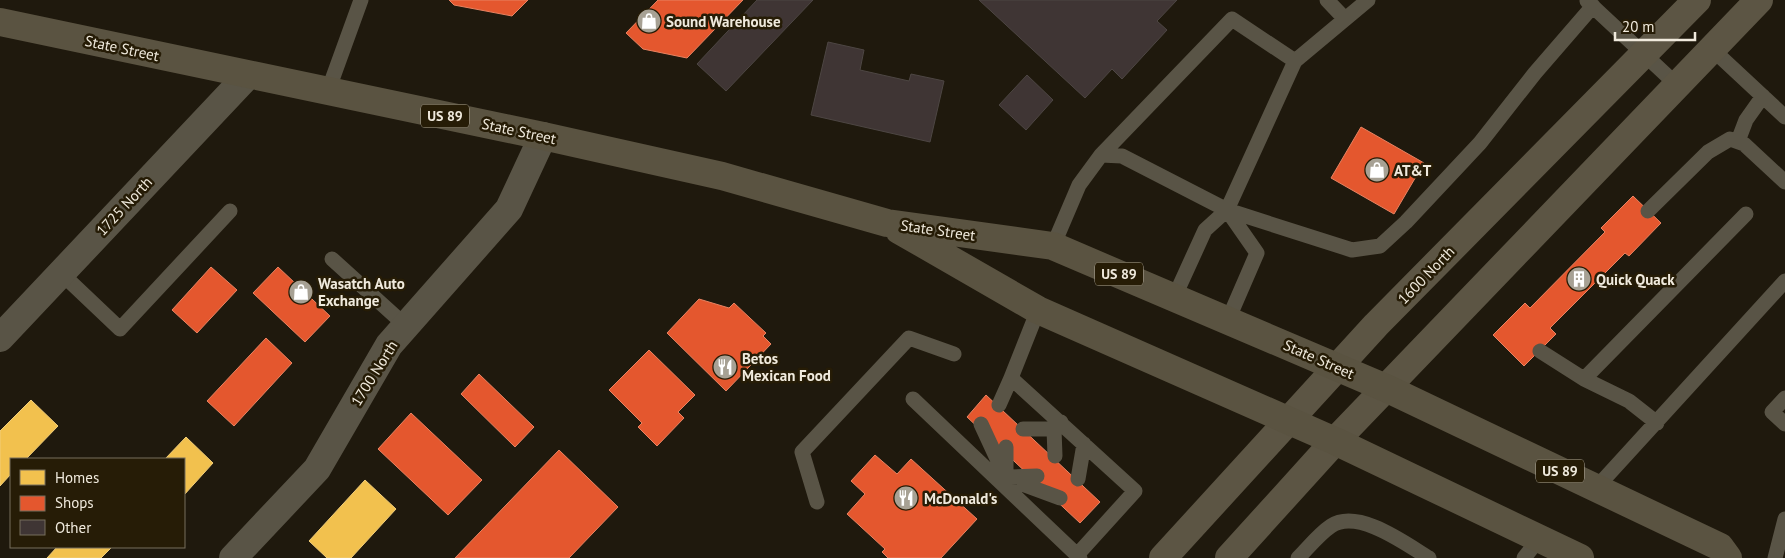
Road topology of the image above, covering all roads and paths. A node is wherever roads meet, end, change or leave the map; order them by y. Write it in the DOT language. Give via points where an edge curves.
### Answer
graph roads {
  1 [pos="361,0"];
  2 [pos="1327,0"];
  3 [pos="1368,0"];
  4 [pos="1697,0"];
  5 [pos="1758,0"];
  6 [pos="1590,3"];
  7 [pos="1345,19"];
  8 [pos="0,22"];
  9 [pos="1712,48"];
  10 [pos="1644,53"];
  11 [pos="1295,62"];
  12 [pos="248,75"];
  13 [pos="1677,85"];
  14 [pos="328,91"];
  15 [pos="1763,96"];
  16 [pos="1785,117"];
  17 [pos="543,136"];
  18 [pos="1738,141"];
  19 [pos="1101,155"];
  20 [pos="1785,182"];
  21 [pos="1227,210"];
  22 [pos="230,211"];
  23 [pos="1648,211"];
  24 [pos="1746,214"];
  25 [pos="887,222"];
  26 [pos="1053,246"];
  27 [pos="332,259"];
  28 [pos="62,273"];
  29 [pos="1785,281"];
  30 [pos="1174,298"];
  31 [pos="1038,310"];
  32 [pos="1228,320"];
  33 [pos="406,326"];
  34 [pos="0,338"];
  35 [pos="1540,351"];
  36 [pos="954,354"];
  37 [pos="1339,368"];
  38 [pos="1011,378"];
  39 [pos="1584,379"];
  40 [pos="1388,389"];
  41 [pos="1785,398"];
  42 [pos="913,399"];
  43 [pos="999,405"];
  44 [pos="1289,421"];
  45 [pos="1656,423"];
  46 [pos="982,424"];
  47 [pos="1785,424"];
  48 [pos="1057,425"];
  49 [pos="1023,429"];
  50 [pos="1336,441"];
  51 [pos="1084,444"];
  52 [pos="1006,447"];
  53 [pos="1055,456"];
  54 [pos="1037,476"];
  55 [pos="1078,479"];
  56 [pos="1004,480"];
  57 [pos="1596,488"];
  58 [pos="1060,498"];
  59 [pos="817,502"];
  60 [pos="1785,519"];
  61 [pos="1531,548"];
  62 [pos="1079,556"];
  63 [pos="233,558"];
  64 [pos="1163,558"];
  65 [pos="1228,558"];
  66 [pos="1298,558"];
  67 [pos="1429,558"];
  68 [pos="1580,558"];
  69 [pos="1728,558"];
  70 [pos="1775,558"];
  1 -- 14 [label="lane"];
  2 -- 7 [label="lane"];
  3 -- 7 [label="lane"];
  4 -- 10 [label="main road, 1600 North"];
  5 -- 9 [label="main road"];
  6 -- 10 [label="lane"];
  6 -- 21 [label="lane" via="1480,143 1380,246 1352,250"];
  7 -- 11 [label="lane"];
  8 -- 12 [label="main road, State Street / US 89"];
  9 -- 13 [label="main road"];
  9 -- 15 [label="lane"];
  10 -- 13 [label="lane"];
  10 -- 37 [label="main road, 1600 North" via="1376,325"];
  11 -- 19 [label="lane" via="1232,19"];
  11 -- 21 [label="lane"];
  12 -- 14 [label="main road, State Street / US 89"];
  12 -- 28 [label="street, 1725 North"];
  13 -- 40 [label="main road"];
  14 -- 17 [label="main road, State Street / US 89"];
  15 -- 16 [label="lane"];
  15 -- 18 [label="lane" via="1746,120"];
  17 -- 25 [label="main road, State Street / US 89" via="722,176"];
  17 -- 33 [label="street, 1700 North" via="509,209"];
  18 -- 20 [label="lane"];
  18 -- 23 [label="lane" via="1730,140 1708,152"];
  19 -- 21 [label="lane" via="1122,156"];
  19 -- 26 [label="lane" via="1079,185"];
  21 -- 30 [label="lane" via="1205,230"];
  21 -- 32 [label="lane" via="1257,254"];
  22 -- 28 [label="lane" via="120,330"];
  24 -- 39 [label="lane"];
  25 -- 26 [label="main road, State Street / US 89"];
  25 -- 31 [label="main road, State Street / US 89"];
  26 -- 30 [label="main road, State Street / US 89"];
  27 -- 33 [label="lane"];
  28 -- 34 [label="street, 1725 North"];
  29 -- 45 [label="lane"];
  30 -- 32 [label="main road, State Street / US 89"];
  31 -- 38 [label="lane"];
  31 -- 44 [label="main road, State Street / US 89"];
  32 -- 37 [label="main road, State Street / US 89"];
  33 -- 63 [label="street, 1700 North" via="389,345 317,468"];
  35 -- 39 [label="lane"];
  36 -- 59 [label="lane" via="909,338 802,452"];
  37 -- 40 [label="main road, State Street / US 89"];
  37 -- 44 [label="main road, 1600 North"];
  38 -- 43 [label="lane"];
  38 -- 48 [label="lane"];
  39 -- 45 [label="lane" via="1629,401"];
  40 -- 50 [label="main road"];
  40 -- 57 [label="main road, State Street / US 89"];
  41 -- 47 [label="lane" via="1772,412"];
  42 -- 56 [label="lane"];
  44 -- 50 [label="main road, State Street / US 89"];
  44 -- 64 [label="main road, 1600 North"];
  45 -- 57 [label="lane"];
  46 -- 56 [label="lane"];
  48 -- 49 [label="lane"];
  48 -- 51 [label="lane"];
  48 -- 53 [label="lane"];
  50 -- 61 [label="main road, State Street / US 89"];
  50 -- 65 [label="main road"];
  51 -- 55 [label="lane"];
  51 -- 62 [label="lane" via="1135,490"];
  52 -- 56 [label="lane"];
  54 -- 56 [label="lane"];
  56 -- 58 [label="lane"];
  56 -- 62 [label="lane"];
  57 -- 69 [label="main road, State Street / US 89" via="1720,547"];
  60 -- 70 [label="lane"];
  61 -- 68 [label="main road, State Street / US 89"];
  66 -- 67 [label="lane" via="1332,525 1351,520 1378,528"];
}
